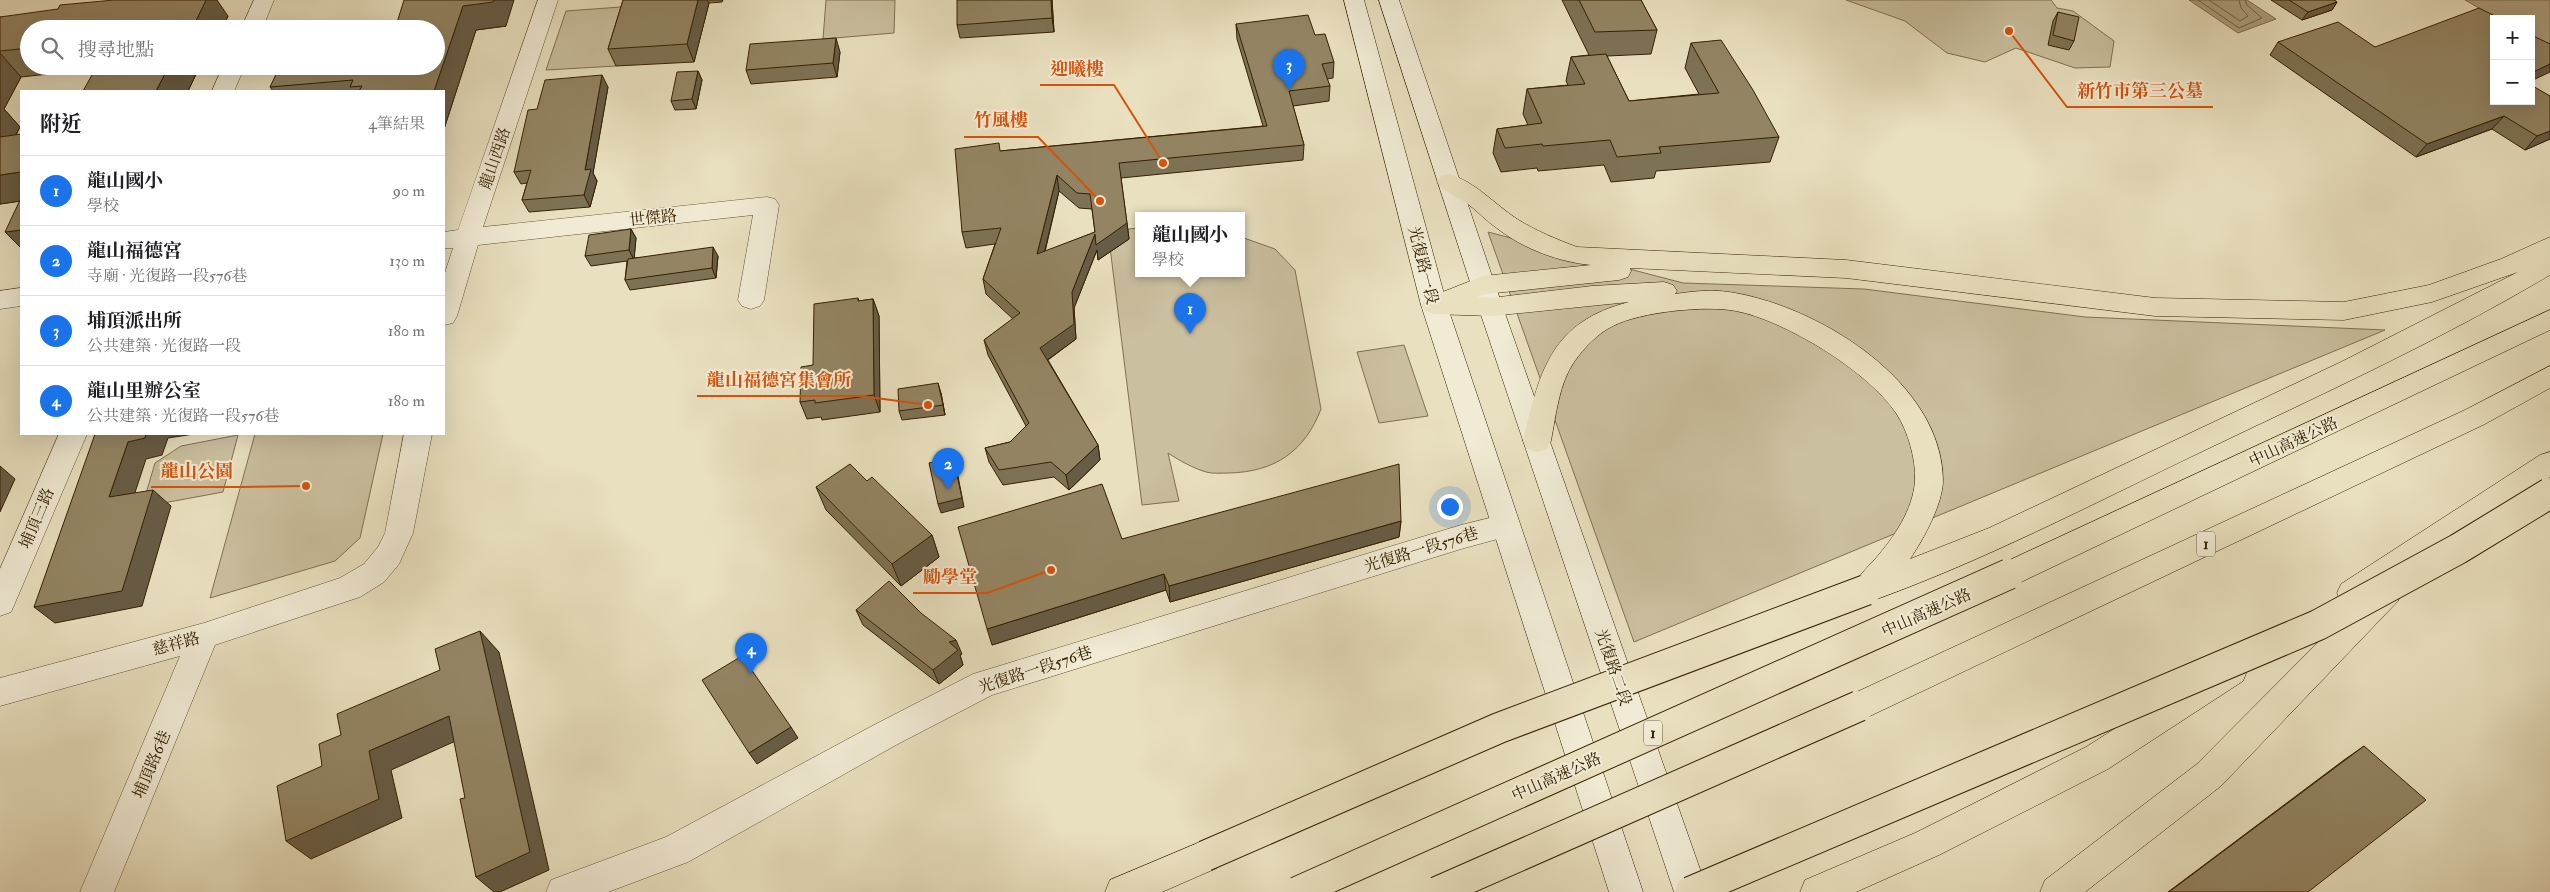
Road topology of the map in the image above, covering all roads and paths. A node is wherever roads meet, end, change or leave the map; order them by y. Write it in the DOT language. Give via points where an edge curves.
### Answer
graph roads {
  1 [pos="264,0"];
  2 [pos="548,0"];
  3 [pos="1354,0"];
  4 [pos="1389,0"];
  5 [pos="255,20"];
  6 [pos="230,75"];
  7 [pos="223,90"];
  8 [pos="1449,182"];
  9 [pos="468,237"];
  10 [pos="445,240"];
  11 [pos="2550,246"];
  12 [pos="2550,264"];
  13 [pos="1755,265"];
  14 [pos="1487,296"];
  15 [pos="20,297"];
  16 [pos="0,300"];
  17 [pos="751,300"];
  18 [pos="1735,301"];
  19 [pos="1434,305"];
  20 [pos="445,313"];
  21 [pos="2550,319"];
  22 [pos="2550,376"];
  23 [pos="73,435"];
  24 [pos="418,435"];
  25 [pos="1537,441"];
  26 [pos="2550,463"];
  27 [pos="2550,493"];
  28 [pos="1506,526"];
  29 [pos="2446,532"];
  30 [pos="1866,590"];
  31 [pos="0,603"];
  32 [pos="204,636"];
  33 [pos="0,692"];
  34 [pos="97,892"];
  35 [pos="563,892"];
  36 [pos="1122,892"];
  37 [pos="1296,892"];
  38 [pos="1436,892"];
  39 [pos="1626,892"];
  40 [pos="1690,892"];
  41 [pos="1817,892"];
  42 [pos="2057,892"];
  1 -- 5 [label="street"];
  2 -- 9 [label="street, 龍山西路"];
  3 -- 19 [label="street, 光復路一段"];
  4 -- 8 [label="street"];
  6 -- 7 [label="street"];
  8 -- 13 [label="highway" via="1538,242 1575,254"];
  8 -- 14 [label="street"];
  9 -- 10 [label="street, 世傑路"];
  9 -- 17 [label="street, 世傑路" via="767,205"];
  9 -- 20 [label="street, 龍山西路"];
  11 -- 13 [label="highway" via="2510,265 2432,293 2344,311 2154,307 1846,269"];
  12 -- 30 [label="highway" via="2504,291 2350,369 2008,532"];
  13 -- 14 [label="highway" via="1626,270"];
  14 -- 18 [label="highway" via="1656,291 1693,292"];
  14 -- 19 [label="highway"];
  14 -- 25 [label="street"];
  15 -- 16 [label="street"];
  18 -- 25 [label="highway" via="1686,301 1605,318 1573,345 1554,374"];
  18 -- 30 [label="highway" via="1783,317 1825,339 1858,362 1899,398 1922,436 1930,481 1919,518 1902,550"];
  19 -- 28 [label="street, 光復路一段"];
  21 -- 37 [label="highway, 中山高速公路 / 1, bridge" via="2010,574"];
  22 -- 38 [label="highway, 1, bridge" via="2475,417 1859,706"];
  23 -- 31 [label="street, 埔頂三路"];
  24 -- 32 [label="street, 慈祥路" via="399,532 390,554 374,573 349,588"];
  25 -- 40 [label="street, 光復路二段"];
  26 -- 29 [label="highway"];
  27 -- 40 [label="highway, bridge" via="2458,549 2318,625"];
  28 -- 35 [label="street, 光復路一段576巷" via="1469,534 984,684 676,850"];
  28 -- 39 [label="street"];
  29 -- 41 [label="highway" via="2097,758 1927,844"];
  29 -- 42 [label="highway" via="2209,775"];
  30 -- 36 [label="highway, bridge" via="1499,728"];
  32 -- 33 [label="street, 慈祥路"];
  32 -- 34 [label="street, 埔頂路6巷"];
}
